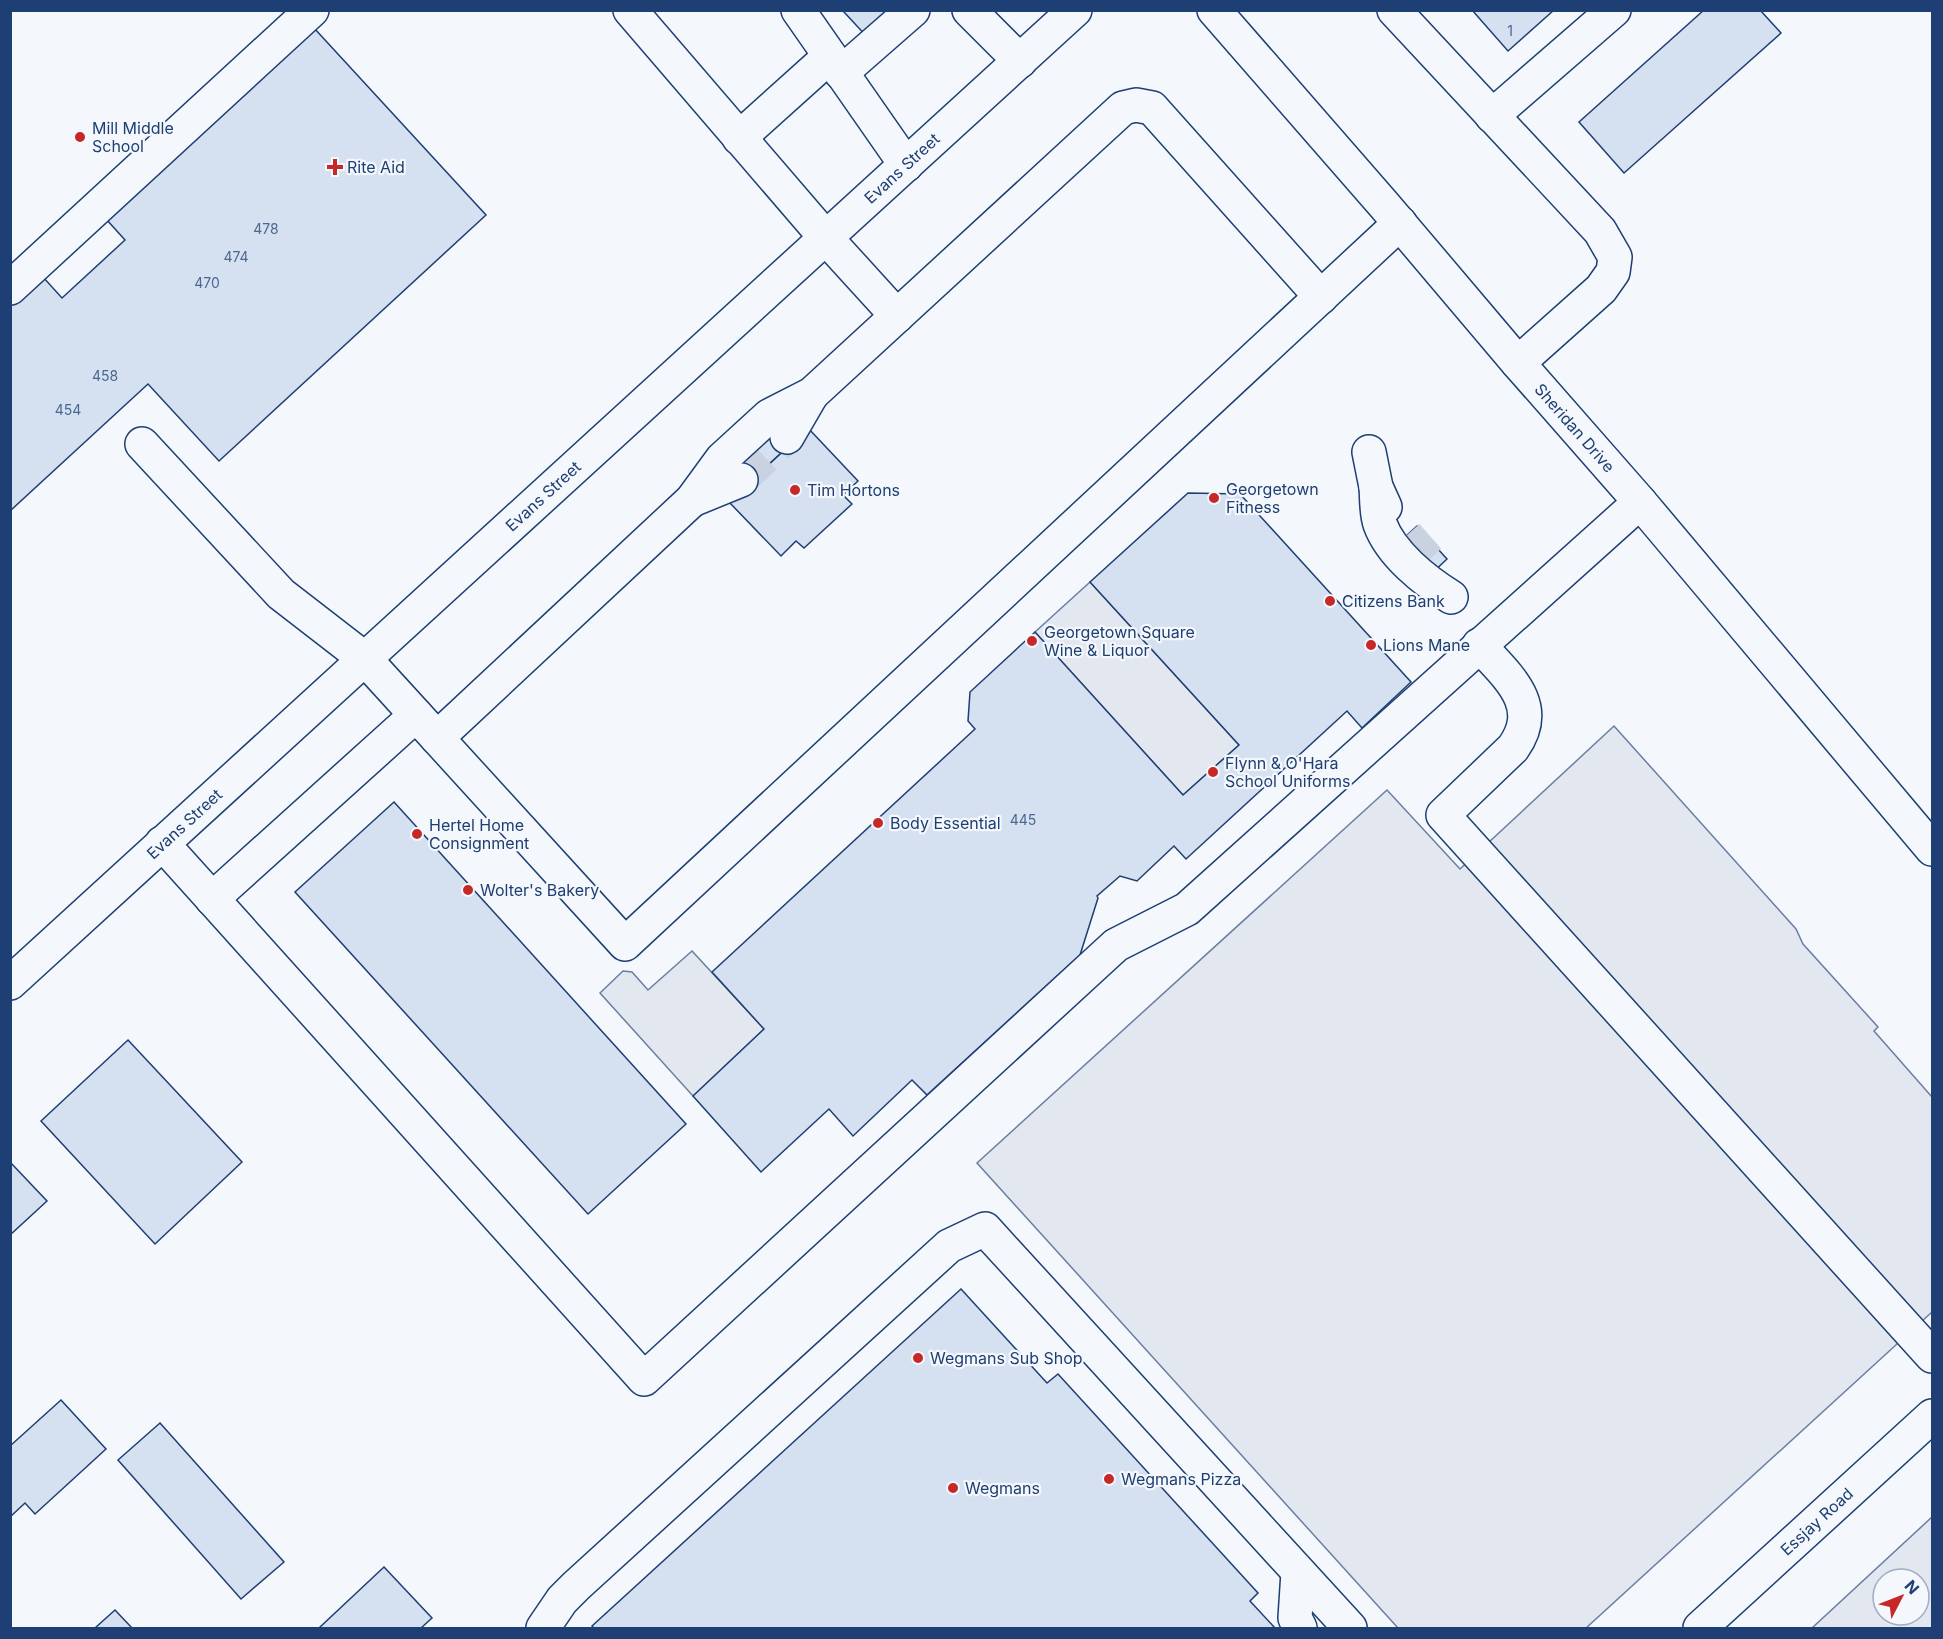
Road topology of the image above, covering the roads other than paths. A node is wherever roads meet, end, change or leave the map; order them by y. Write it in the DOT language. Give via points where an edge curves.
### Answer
graph roads {
  1 [pos="312,10"];
  2 [pos="630,10"];
  3 [pos="798,10"];
  4 [pos="913,10"];
  5 [pos="969,10"];
  6 [pos="1075,10"];
  7 [pos="1214,10"];
  8 [pos="1394,10"];
  9 [pos="1614,10"];
  10 [pos="1020,61"];
  11 [pos="835,65"];
  12 [pos="1492,116"];
  13 [pos="739,138"];
  14 [pos="906,165"];
  15 [pos="1400,223"];
  16 [pos="826,238"];
  17 [pos="10,288"];
  18 [pos="1321,297"];
  19 [pos="897,316"];
  20 [pos="1518,363"];
  21 [pos="812,394"];
  22 [pos="787,437"];
  23 [pos="142,444"];
  24 [pos="1369,452"];
  25 [pos="741,480"];
  26 [pos="1376,487"];
  27 [pos="692,500"];
  28 [pos="1640,502"];
  29 [pos="1407,535"];
  30 [pos="1483,641"];
  31 [pos="365,659"];
  32 [pos="426,726"];
  33 [pos="162,843"];
  34 [pos="1932,849"];
  35 [pos="212,899"];
  36 [pos="10,983"];
  37 [pos="1932,1356"];
  38 [pos="1932,1416"];
  39 [pos="1298,1572"];
  40 [pos="543,1629"];
  41 [pos="1300,1629"];
  42 [pos="1350,1629"];
  43 [pos="1700,1629"];
  1 -- 17 [label="street"];
  2 -- 13 [label="street"];
  3 -- 11 [label="street"];
  4 -- 11 [label="street"];
  5 -- 10 [label="street"];
  6 -- 10 [label="street, Evans Street"];
  7 -- 15 [label="street, Sheridan Drive"];
  8 -- 12 [label="street"];
  9 -- 12 [label="street"];
  10 -- 14 [label="street, Evans Street"];
  11 -- 13 [label="street"];
  11 -- 14 [label="street"];
  12 -- 20 [label="street" via="1600,231 1615,257 1613,272 1600,289"];
  13 -- 16 [label="street"];
  14 -- 16 [label="street, Evans Street"];
  15 -- 18 [label="street"];
  15 -- 20 [label="street, Sheridan Drive"];
  16 -- 19 [label="street"];
  16 -- 31 [label="street, Evans Street"];
  18 -- 19 [label="street" via="1152,108 1136,105 1123,108"];
  18 -- 32 [label="street" via="626,944"];
  19 -- 21 [label="street"];
  20 -- 28 [label="street, Sheridan Drive"];
  21 -- 22 [label="street"];
  21 -- 27 [label="street" via="769,416 722,459"];
  23 -- 31 [label="street" via="281,594"];
  24 -- 26 [label="street"];
  25 -- 27 [label="street"];
  26 -- 29 [label="street" via="1387,511"];
  26 -- 30 [label="street" via="1379,523 1390,543 1424,580 1444,583"];
  27 -- 32 [label="street"];
  28 -- 30 [label="street"];
  28 -- 34 [label="street, Sheridan Drive"];
  30 -- 35 [label="street" via="1187,909 1116,945 644,1379"];
  30 -- 37 [label="street" via="1521,697 1526,710 1524,725 1513,748 1443,815"];
  31 -- 32 [label="street"];
  31 -- 33 [label="street, Evans Street"];
  32 -- 35 [label="street"];
  33 -- 35 [label="street"];
  33 -- 36 [label="street, Evans Street"];
  38 -- 43 [label="street, Essjay Road"];
  39 -- 40 [label="street" via="985,1229 949,1246 576,1586"];
  39 -- 41 [label="street" via="1295,1618"];
  39 -- 42 [label="street"];
}
